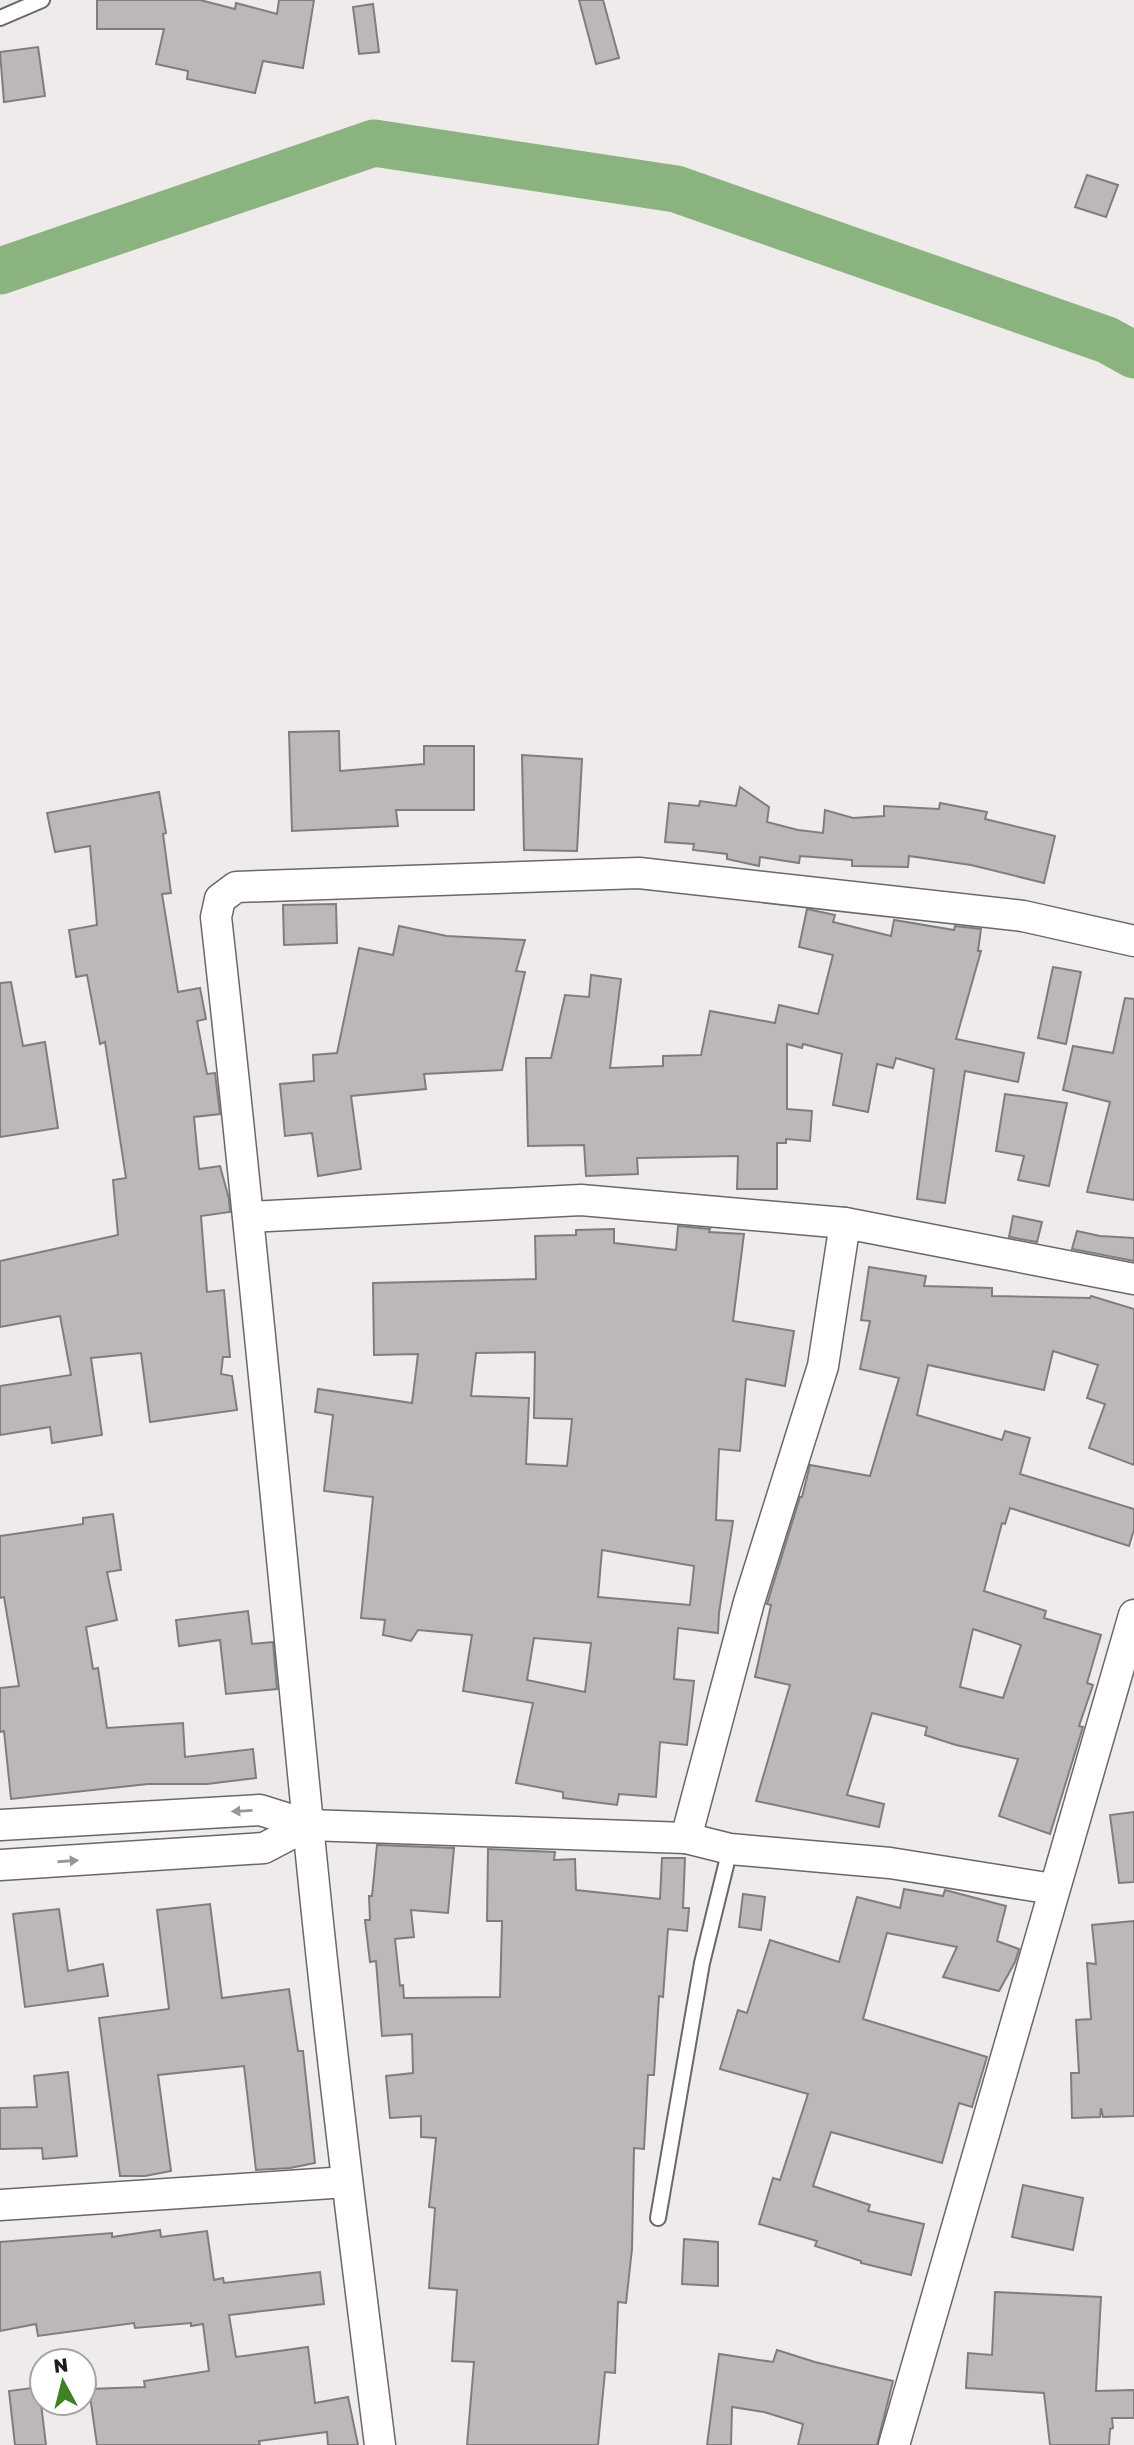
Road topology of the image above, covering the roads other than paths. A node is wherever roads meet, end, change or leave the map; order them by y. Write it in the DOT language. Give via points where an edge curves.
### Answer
graph roads {
  1 [pos="42,0"];
  2 [pos="0,18"];
  3 [pos="1134,941"];
  4 [pos="249,1217"];
  5 [pos="845,1223"];
  6 [pos="1134,1279"];
  7 [pos="1132,1632"];
  8 [pos="0,1825"];
  9 [pos="308,1825"];
  10 [pos="686,1838"];
  11 [pos="730,1849"];
  12 [pos="0,1866"];
  13 [pos="1053,1889"];
  14 [pos="347,2182"];
  15 [pos="0,2205"];
  16 [pos="658,2218"];
  17 [pos="380,2445"];
  18 [pos="894,2445"];
  1 -- 2 [label="lane"];
  3 -- 4 [label="street" via="1023,916 639,873 236,887 220,899 216,917"];
  4 -- 5 [label="street" via="581,1200"];
  4 -- 9 [label="street"];
  5 -- 6 [label="street"];
  5 -- 10 [label="street" via="823,1366 748,1602"];
  7 -- 13 [label="street"];
  9 -- 8 [label="street, one-way" via="260,1810"];
  9 -- 10 [label="street"];
  12 -- 9 [label="street, one-way" via="264,1848"];
  9 -- 14 [label="street"];
  10 -- 11 [label="street"];
  11 -- 13 [label="street" via="890,1863"];
  11 -- 16 [label="lane" via="702,1964"];
  13 -- 18 [label="street"];
  14 -- 15 [label="street"];
  14 -- 17 [label="street"];
}
